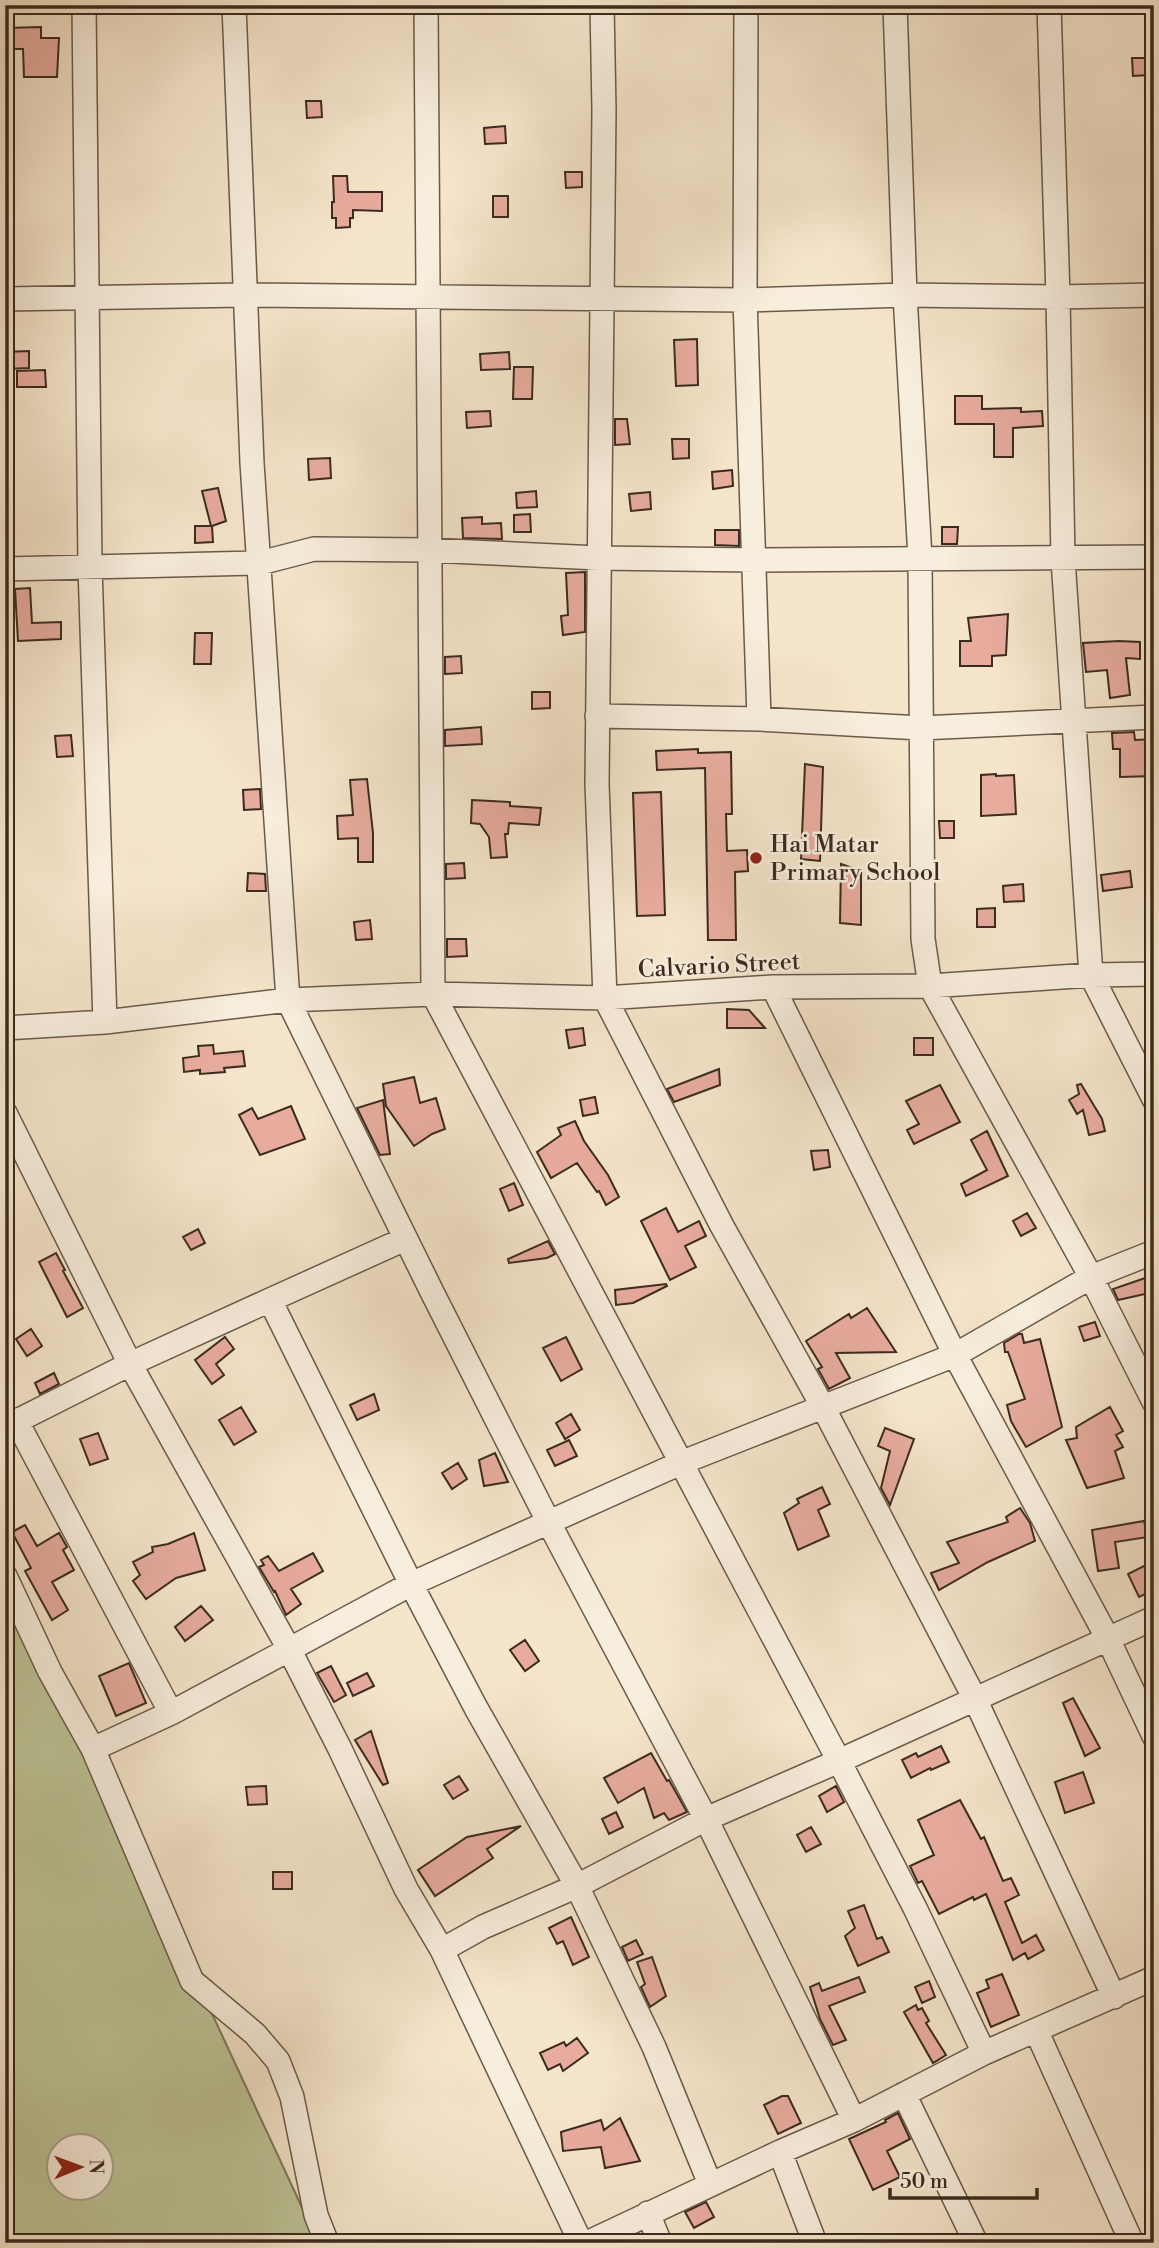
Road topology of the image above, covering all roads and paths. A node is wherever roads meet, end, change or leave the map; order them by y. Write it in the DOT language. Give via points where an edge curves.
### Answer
graph roads {
  1 [pos="84,5"];
  2 [pos="234,5"];
  3 [pos="426,5"];
  4 [pos="602,5"];
  5 [pos="746,5"];
  6 [pos="895,5"];
  7 [pos="1049,5"];
  8 [pos="243,295"];
  9 [pos="905,295"];
  10 [pos="1154,295"];
  11 [pos="1058,297"];
  12 [pos="429,298"];
  13 [pos="5,299"];
  14 [pos="87,300"];
  15 [pos="601,300"];
  16 [pos="745,300"];
  17 [pos="428,550"];
  18 [pos="1154,557"];
  19 [pos="598,558"];
  20 [pos="920,558"];
  21 [pos="1063,559"];
  22 [pos="755,560"];
  23 [pos="260,563"];
  24 [pos="90,566"];
  25 [pos="5,569"];
  26 [pos="597,716"];
  27 [pos="1154,717"];
  28 [pos="759,719"];
  29 [pos="1072,719"];
  30 [pos="921,728"];
  31 [pos="1154,974"];
  32 [pos="1091,975"];
  33 [pos="930,986"];
  34 [pos="773,987"];
  35 [pos="432,994"];
  36 [pos="605,998"];
  37 [pos="288,1000"];
  38 [pos="105,1022"];
  39 [pos="5,1028"];
  40 [pos="1154,1099"];
  41 [pos="5,1113"];
  42 [pos="405,1238"];
  43 [pos="1154,1252"];
  44 [pos="1091,1277"];
  45 [pos="270,1300"];
  46 [pos="955,1354"];
  47 [pos="130,1364"];
  48 [pos="1154,1402"];
  49 [pos="823,1407"];
  50 [pos="11,1424"];
  51 [pos="683,1462"];
  52 [pos="549,1523"];
  53 [pos="5,1576"];
  54 [pos="411,1584"];
  55 [pos="1154,1618"];
  56 [pos="1108,1639"];
  57 [pos="289,1649"];
  58 [pos="975,1699"];
  59 [pos="172,1713"];
  60 [pos="1154,1736"];
  61 [pos="93,1749"];
  62 [pos="839,1761"];
  63 [pos="706,1818"];
  64 [pos="577,1886"];
  65 [pos="442,1950"];
  66 [pos="1154,1978"];
  67 [pos="1114,1997"];
  68 [pos="1036,2030"];
  69 [pos="984,2053"];
  70 [pos="904,2094"];
  71 [pos="853,2120"];
  72 [pos="780,2152"];
  73 [pos="710,2184"];
  74 [pos="648,2213"];
  75 [pos="327,2243"];
  76 [pos="581,2243"];
  77 [pos="587,2243"];
  78 [pos="660,2243"];
  79 [pos="815,2243"];
  80 [pos="976,2243"];
  81 [pos="1132,2243"];
  1 -- 14 [label="street"];
  2 -- 8 [label="street"];
  3 -- 12 [label="street"];
  4 -- 15 [label="street"];
  5 -- 16 [label="street"];
  6 -- 9 [label="street"];
  7 -- 11 [label="street"];
  8 -- 12 [label="street"];
  8 -- 14 [label="street"];
  8 -- 23 [label="street"];
  9 -- 11 [label="street"];
  9 -- 16 [label="street"];
  9 -- 20 [label="street"];
  10 -- 11 [label="street"];
  11 -- 21 [label="street"];
  12 -- 15 [label="street"];
  12 -- 17 [label="street"];
  13 -- 14 [label="street"];
  14 -- 24 [label="street"];
  15 -- 16 [label="street"];
  15 -- 19 [label="street"];
  16 -- 22 [label="street"];
  17 -- 19 [label="street"];
  17 -- 23 [label="street" via="314,549"];
  17 -- 35 [label="street"];
  18 -- 21 [label="street"];
  19 -- 22 [label="street"];
  19 -- 26 [label="street"];
  20 -- 21 [label="street"];
  20 -- 22 [label="street"];
  20 -- 30 [label="street"];
  21 -- 29 [label="street"];
  22 -- 28 [label="street"];
  23 -- 24 [label="street"];
  23 -- 37 [label="street"];
  24 -- 25 [label="street"];
  24 -- 38 [label="street"];
  26 -- 28 [label="street"];
  26 -- 36 [label="street"];
  27 -- 29 [label="street"];
  28 -- 30 [label="street"];
  29 -- 30 [label="street"];
  29 -- 32 [label="street"];
  30 -- 33 [label="street" via="923,939"];
  31 -- 32 [label="street, Calvario Street"];
  32 -- 33 [label="street, Calvario Street"];
  32 -- 40 [label="street"];
  33 -- 34 [label="street, Calvario Street"];
  33 -- 44 [label="street"];
  34 -- 36 [label="street, Calvario Street"];
  34 -- 46 [label="street"];
  35 -- 36 [label="street, Calvario Street"];
  35 -- 37 [label="street, Calvario Street"];
  35 -- 51 [label="street"];
  36 -- 49 [label="street" via="722,1226"];
  37 -- 38 [label="street, Calvario Street"];
  37 -- 42 [label="street"];
  38 -- 39 [label="street, Calvario Street"];
  41 -- 47 [label="street"];
  42 -- 45 [label="street"];
  42 -- 52 [label="street"];
  43 -- 44 [label="street"];
  44 -- 46 [label="street"];
  44 -- 48 [label="street"];
  45 -- 47 [label="street"];
  45 -- 54 [label="street"];
  46 -- 49 [label="street"];
  46 -- 56 [label="street"];
  47 -- 50 [label="street"];
  47 -- 57 [label="street"];
  49 -- 51 [label="street"];
  49 -- 58 [label="street"];
  50 -- 59 [label="street"];
  51 -- 52 [label="street"];
  51 -- 62 [label="street"];
  52 -- 54 [label="street"];
  52 -- 63 [label="street"];
  53 -- 61 [label="street"];
  54 -- 57 [label="street"];
  54 -- 64 [label="street"];
  55 -- 56 [label="street"];
  56 -- 58 [label="street"];
  56 -- 60 [label="street"];
  57 -- 59 [label="street"];
  57 -- 65 [label="street" via="406,1889"];
  58 -- 62 [label="street"];
  58 -- 67 [label="street"];
  59 -- 61 [label="street"];
  61 -- 75 [label="street" via="192,1981 255,2034 278,2061 292,2097 316,2215"];
  62 -- 63 [label="street"];
  62 -- 69 [label="street"];
  63 -- 64 [label="street"];
  63 -- 71 [label="street"];
  64 -- 65 [label="street" via="482,1927"];
  64 -- 73 [label="street" via="654,2047"];
  65 -- 76 [label="street"];
  66 -- 67 [label="street"];
  67 -- 68 [label="street"];
  68 -- 69 [label="street"];
  68 -- 81 [label="street"];
  69 -- 70 [label="street"];
  70 -- 71 [label="street"];
  70 -- 80 [label="street"];
  71 -- 72 [label="street"];
  72 -- 73 [label="street"];
  72 -- 79 [label="street"];
  73 -- 74 [label="street"];
  74 -- 77 [label="street"];
  74 -- 78 [label="street"];
}
